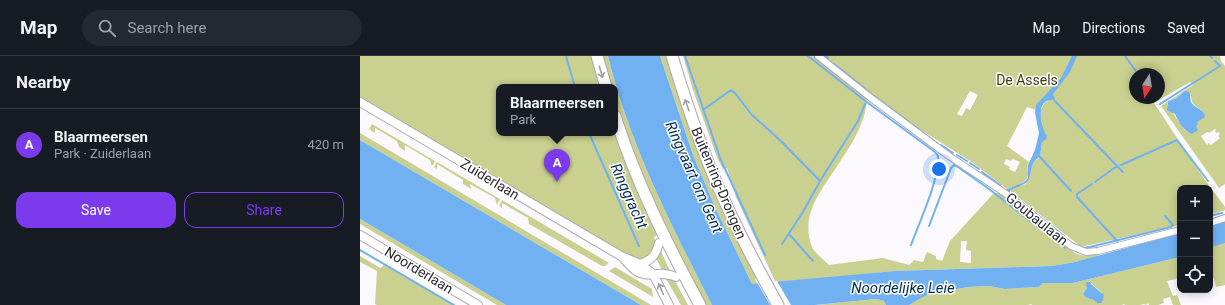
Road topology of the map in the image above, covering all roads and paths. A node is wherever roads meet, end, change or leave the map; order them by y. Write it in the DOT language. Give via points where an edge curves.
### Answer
graph roads {
  1 [pos="597,56"];
  2 [pos="672,56"];
  3 [pos="818,56"];
  4 [pos="605,84"];
  5 [pos="360,102"];
  6 [pos="618,124"];
  7 [pos="629,155"];
  8 [pos="1225,218"];
  9 [pos="1213,222"];
  10 [pos="1177,231"];
  11 [pos="360,235"];
  12 [pos="659,243"];
  13 [pos="621,256"];
  14 [pos="640,264"];
  15 [pos="653,274"];
  16 [pos="676,277"];
  17 [pos="478,305"];
  18 [pos="669,305"];
  19 [pos="692,305"];
  20 [pos="700,305"];
  21 [pos="778,305"];
  1 -- 4 [label="highway, one-way"];
  21 -- 2 [label="highway, Buitenring-Drongen, one-way" via="744,241 715,178 686,103"];
  3 -- 10 [label="street, Goubaulaan" via="949,156 1005,193 1071,246 1086,252 1098,251"];
  5 -- 13 [label="street, Zuiderlaan"];
  6 -- 7 [label="highway"];
  7 -- 12 [label="highway" via="626,162"];
  7 -- 20 [label="highway" via="659,226"];
  8 -- 9 [label="street"];
  11 -- 17 [label="street, Noorderlaan"];
  12 -- 14 [label="street" via="654,257"];
  12 -- 16 [label="highway"];
  13 -- 14 [label="street, Zuiderlaan"];
  13 -- 15 [label="street, Zuiderlaan" via="640,273"];
  14 -- 15 [label="street, Zuiderlaan"];
  15 -- 16 [label="street, Zuiderlaan" via="667,273"];
  18 -- 15 [label="street, Zuiderlaan, one-way"];
  16 -- 19 [label="highway"];
}
